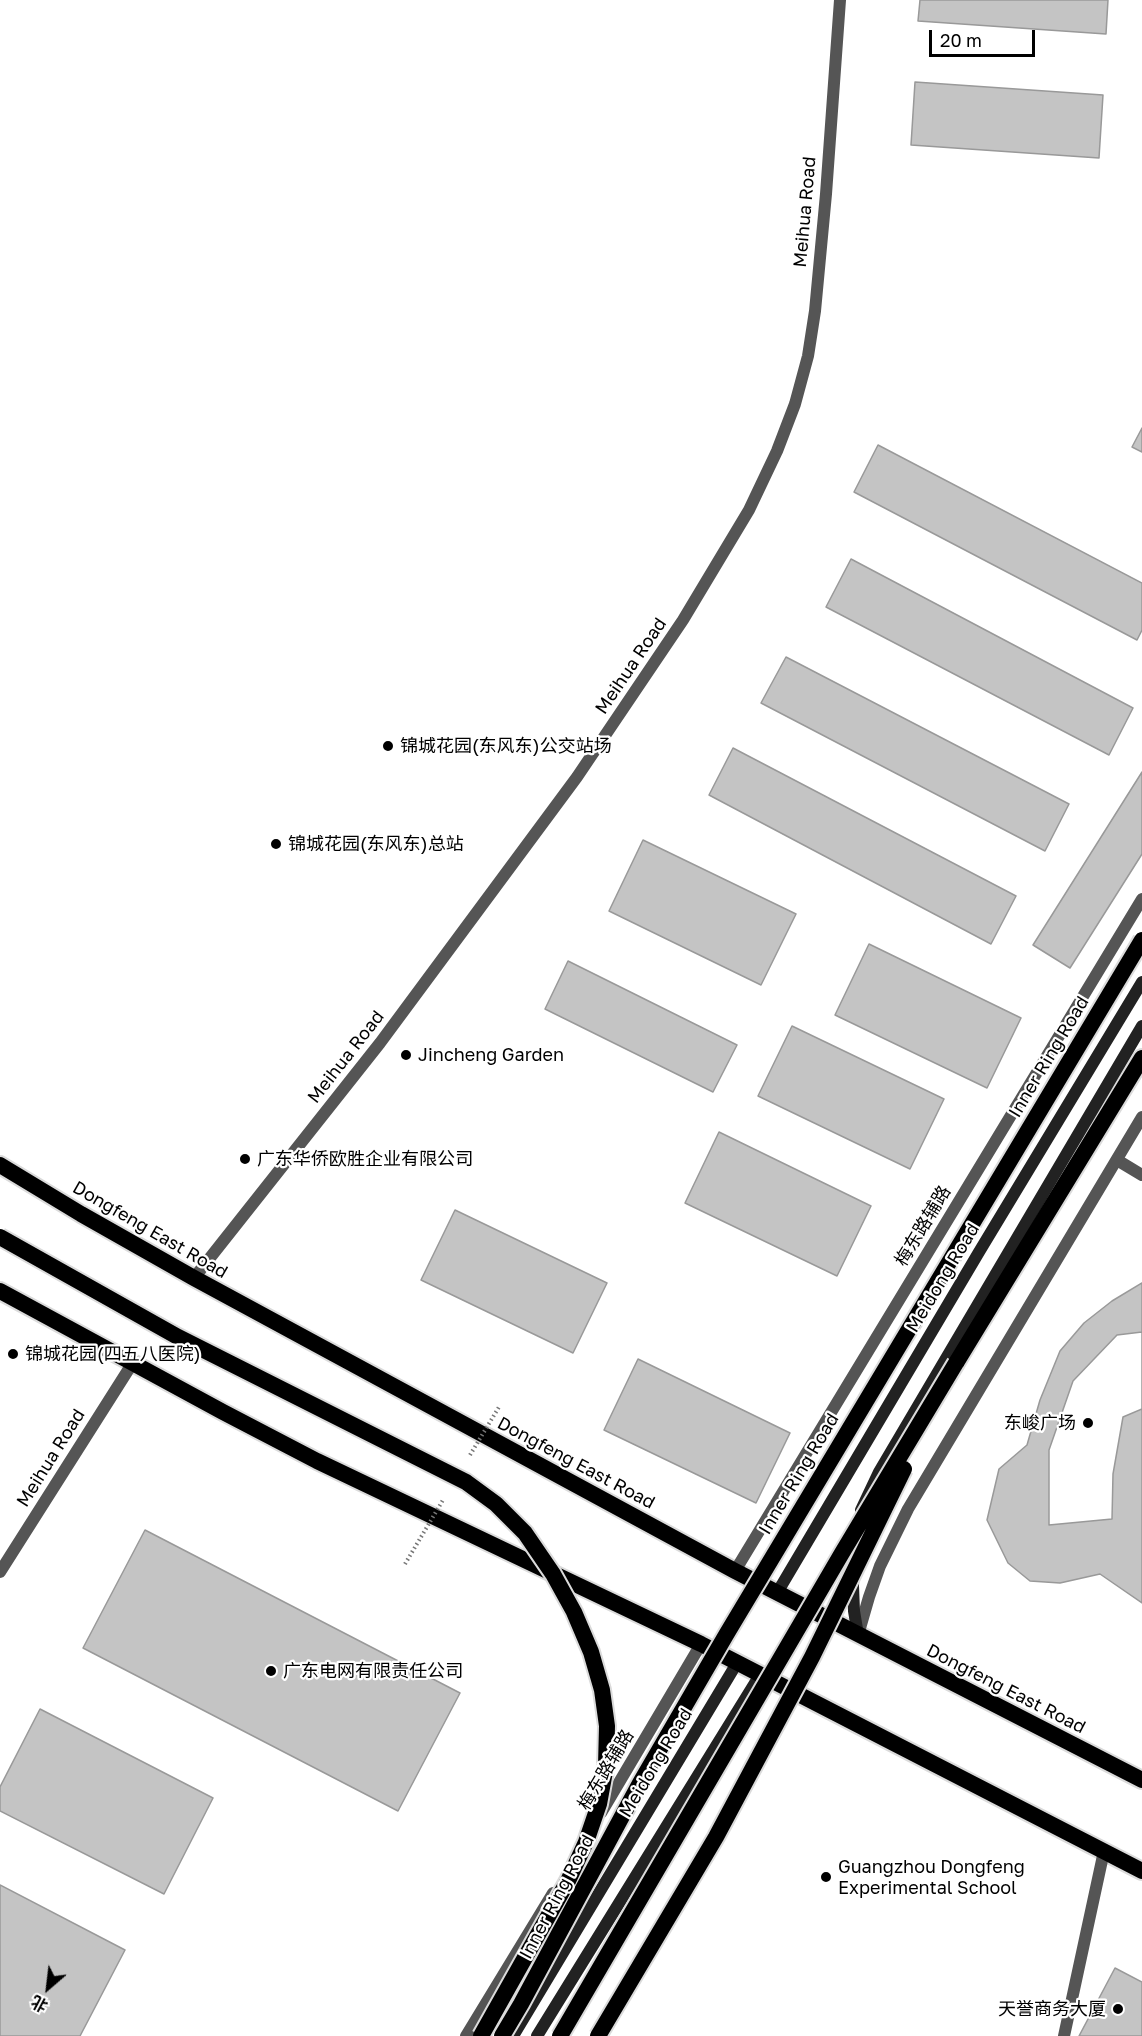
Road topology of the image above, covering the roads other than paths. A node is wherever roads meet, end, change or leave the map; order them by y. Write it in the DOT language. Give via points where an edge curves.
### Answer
graph roads {
  1 [pos="840,0"];
  2 [pos="1142,899"];
  3 [pos="1142,939"];
  4 [pos="1142,982"];
  5 [pos="1142,1026"];
  6 [pos="1142,1058"];
  7 [pos="1142,1117"];
  8 [pos="1116,1160"];
  9 [pos="0,1165"];
  10 [pos="1142,1174"];
  11 [pos="0,1236"];
  12 [pos="194,1278"];
  13 [pos="0,1291"];
  14 [pos="956,1363"];
  15 [pos="132,1364"];
  16 [pos="735,1571"];
  17 [pos="0,1572"];
  18 [pos="777,1593"];
  19 [pos="858,1635"];
  20 [pos="701,1644"];
  21 [pos="737,1663"];
  22 [pos="760,1675"];
  23 [pos="1142,1780"];
  24 [pos="1104,1851"];
  25 [pos="1142,1871"];
  26 [pos="466,2036"];
  27 [pos="481,2036"];
  28 [pos="502,2036"];
  29 [pos="513,2036"];
  30 [pos="537,2036"];
  31 [pos="560,2036"];
  32 [pos="598,2036"];
  33 [pos="1064,2036"];
  1 -- 12 [label="street, Meihua Road" via="826,194 808,356 781,442 749,510 683,620 564,794 380,1043"];
  2 -- 16 [label="street, 梅东路辅路"];
  3 -- 28 [label="highway, Inner Ring Road, bridge" via="709,1664"];
  4 -- 18 [label="main road, Meidong Road"];
  5 -- 19 [label="main road" via="868,1494 858,1517 854,1545"];
  6 -- 14 [label="highway"];
  7 -- 8 [label="street"];
  8 -- 10 [label="street"];
  8 -- 19 [label="street" via="908,1509 880,1566"];
  9 -- 12 [label="highway, Dongfeng East Road"];
  11 -- 27 [label="highway, bridge" via="178,1337 466,1482 525,1533 553,1574 591,1652 602,1690 607,1726 606,1766 589,1832 568,1881"];
  12 -- 16 [label="highway, Dongfeng East Road"];
  13 -- 15 [label="highway"];
  14 -- 31 [label="highway, bridge"];
  14 -- 32 [label="highway, bridge" via="812,1657 716,1837"];
  15 -- 17 [label="street, Meihua Road"];
  15 -- 20 [label="highway" via="317,1461"];
  16 -- 18 [label="highway, Dongfeng East Road"];
  18 -- 19 [label="highway, Dongfeng East Road"];
  19 -- 23 [label="highway, Dongfeng East Road"];
  20 -- 21 [label="highway"];
  20 -- 26 [label="street, 梅东路辅路"];
  21 -- 22 [label="highway"];
  21 -- 29 [label="main road, Meidong Road"];
  22 -- 24 [label="highway"];
  22 -- 30 [label="main road"];
  24 -- 25 [label="highway"];
  24 -- 33 [label="street"];
}
